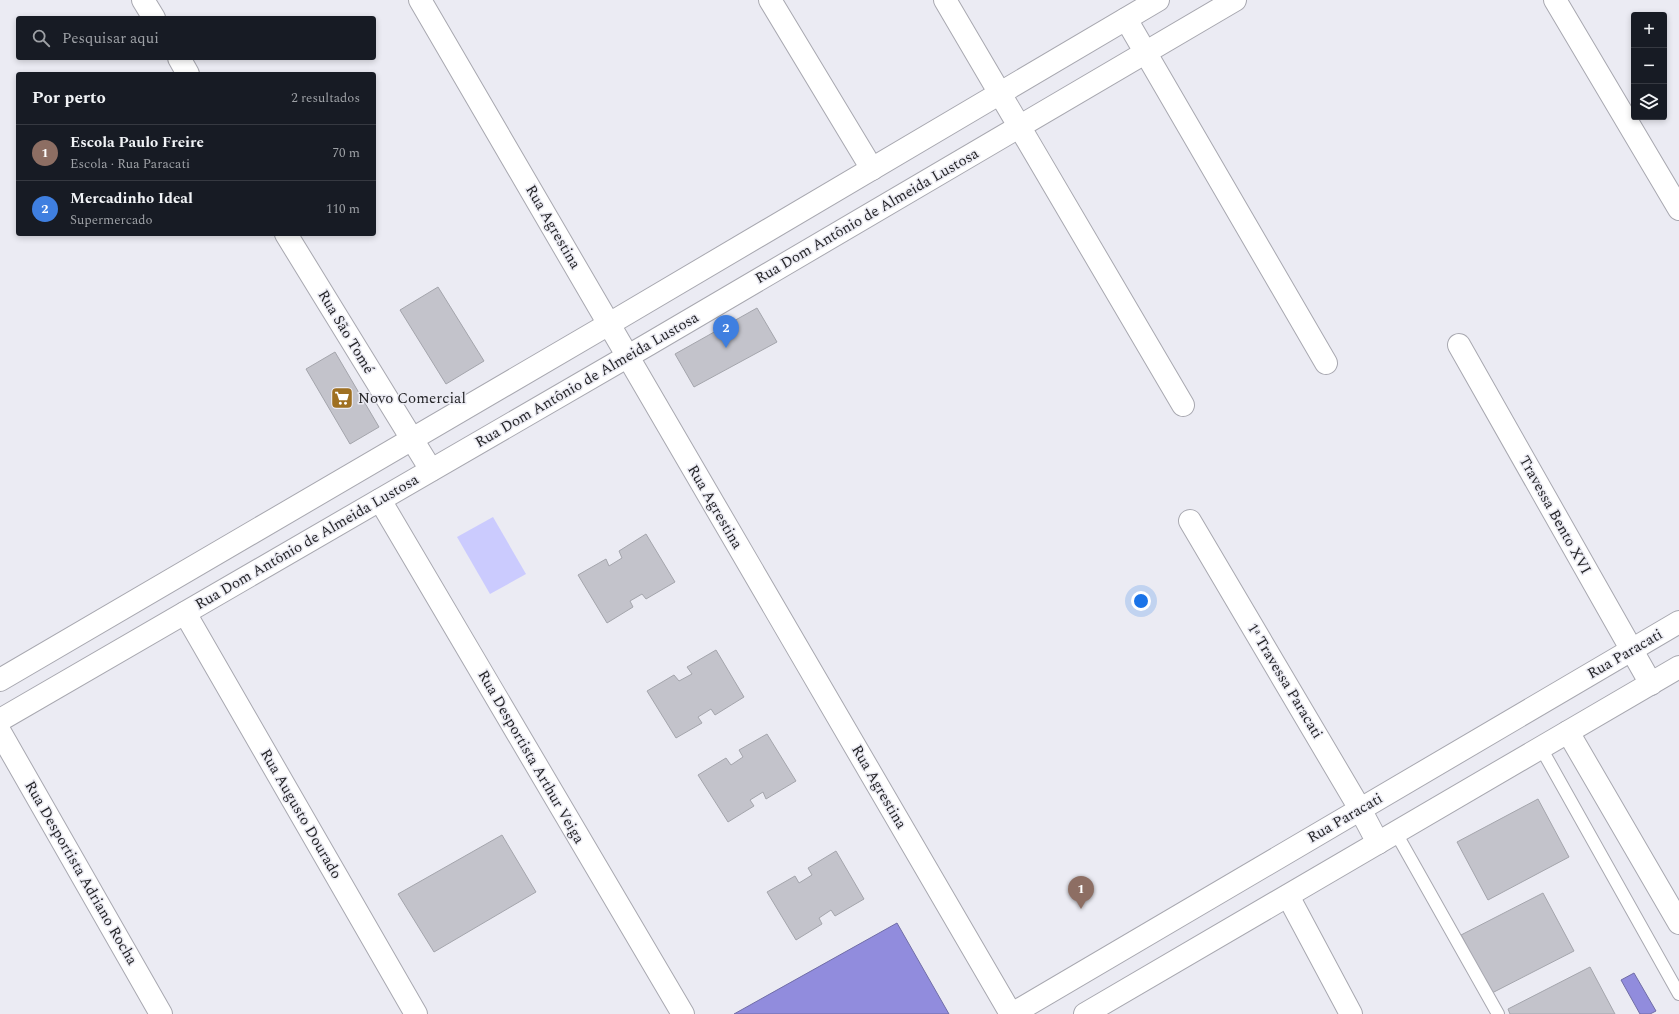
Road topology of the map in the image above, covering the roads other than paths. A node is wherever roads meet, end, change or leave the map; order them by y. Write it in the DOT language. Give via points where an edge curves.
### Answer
graph roads {
  1 [pos="143,0"];
  2 [pos="420,0"];
  3 [pos="770,0"];
  4 [pos="945,0"];
  5 [pos="1158,0"];
  6 [pos="1235,0"];
  7 [pos="1555,0"];
  8 [pos="153,16"];
  9 [pos="1126,19"];
  10 [pos="1145,53"];
  11 [pos="180,60"];
  12 [pos="187,72"];
  13 [pos="1000,93"];
  14 [pos="1020,127"];
  15 [pos="872,169"];
  16 [pos="1679,209"];
  17 [pos="287,236"];
  18 [pos="609,324"];
  19 [pos="1459,345"];
  20 [pos="628,357"];
  21 [pos="1326,362"];
  22 [pos="1183,404"];
  23 [pos="411,439"];
  24 [pos="431,470"];
  25 [pos="380,500"];
  26 [pos="1190,521"];
  27 [pos="185,613"];
  28 [pos="1679,622"];
  29 [pos="1632,650"];
  30 [pos="1679,667"];
  31 [pos="0,680"];
  32 [pos="1651,684"];
  33 [pos="0,720"];
  34 [pos="0,732"];
  35 [pos="1568,732"];
  36 [pos="1541,748"];
  37 [pos="1360,810"];
  38 [pos="1387,838"];
  39 [pos="1288,896"];
  40 [pos="1679,923"];
  41 [pos="1679,994"];
  42 [pos="161,1014"];
  43 [pos="416,1014"];
  44 [pos="683,1014"];
  45 [pos="1011,1014"];
  46 [pos="1085,1014"];
  47 [pos="1351,1014"];
  48 [pos="1498,1014"];
  1 -- 8 [label="street"];
  2 -- 18 [label="street, Rua Agrestina"];
  3 -- 15 [label="street"];
  4 -- 13 [label="street"];
  5 -- 9 [label="street"];
  6 -- 10 [label="street, Rua Dom Antônio de Almeida Lustosa"];
  7 -- 16 [label="street"];
  9 -- 10 [label="street"];
  9 -- 13 [label="street"];
  10 -- 14 [label="street, Rua Dom Antônio de Almeida Lustosa"];
  10 -- 21 [label="street"];
  11 -- 12 [label="street"];
  13 -- 14 [label="street"];
  13 -- 15 [label="street"];
  14 -- 20 [label="street, Rua Dom Antônio de Almeida Lustosa"];
  14 -- 22 [label="street"];
  15 -- 18 [label="street"];
  17 -- 23 [label="street, Rua São Tomé"];
  18 -- 20 [label="street, Rua Agrestina"];
  18 -- 23 [label="street"];
  19 -- 29 [label="street, Travessa Bento XVI"];
  20 -- 24 [label="street, Rua Dom Antônio de Almeida Lustosa"];
  20 -- 45 [label="street, Rua Agrestina"];
  23 -- 24 [label="street, Rua São Tomé"];
  23 -- 31 [label="street"];
  24 -- 25 [label="street, Rua Dom Antônio de Almeida Lustosa"];
  25 -- 27 [label="street, Rua Dom Antônio de Almeida Lustosa"];
  25 -- 44 [label="street, Rua Desportista Arthur Veiga"];
  26 -- 37 [label="street, 1ᵃ Travessa Paracati"];
  27 -- 33 [label="street, Rua Dom Antônio de Almeida Lustosa"];
  27 -- 43 [label="street, Rua Augusto Dourado"];
  28 -- 29 [label="street, Rua Paracati"];
  29 -- 32 [label="street, Travessa Bento XVI"];
  29 -- 37 [label="street, Rua Paracati"];
  30 -- 32 [label="street"];
  32 -- 35 [label="street"];
  34 -- 42 [label="street, Rua Desportista Adriano Rocha"];
  35 -- 36 [label="street"];
  35 -- 40 [label="street"];
  36 -- 38 [label="street"];
  36 -- 41 [label="lane"];
  37 -- 38 [label="street, 1ᵃ Travessa Paracati"];
  37 -- 45 [label="street, Rua Paracati"];
  38 -- 39 [label="street"];
  38 -- 48 [label="lane"];
  39 -- 46 [label="street"];
  39 -- 47 [label="street"];
}
